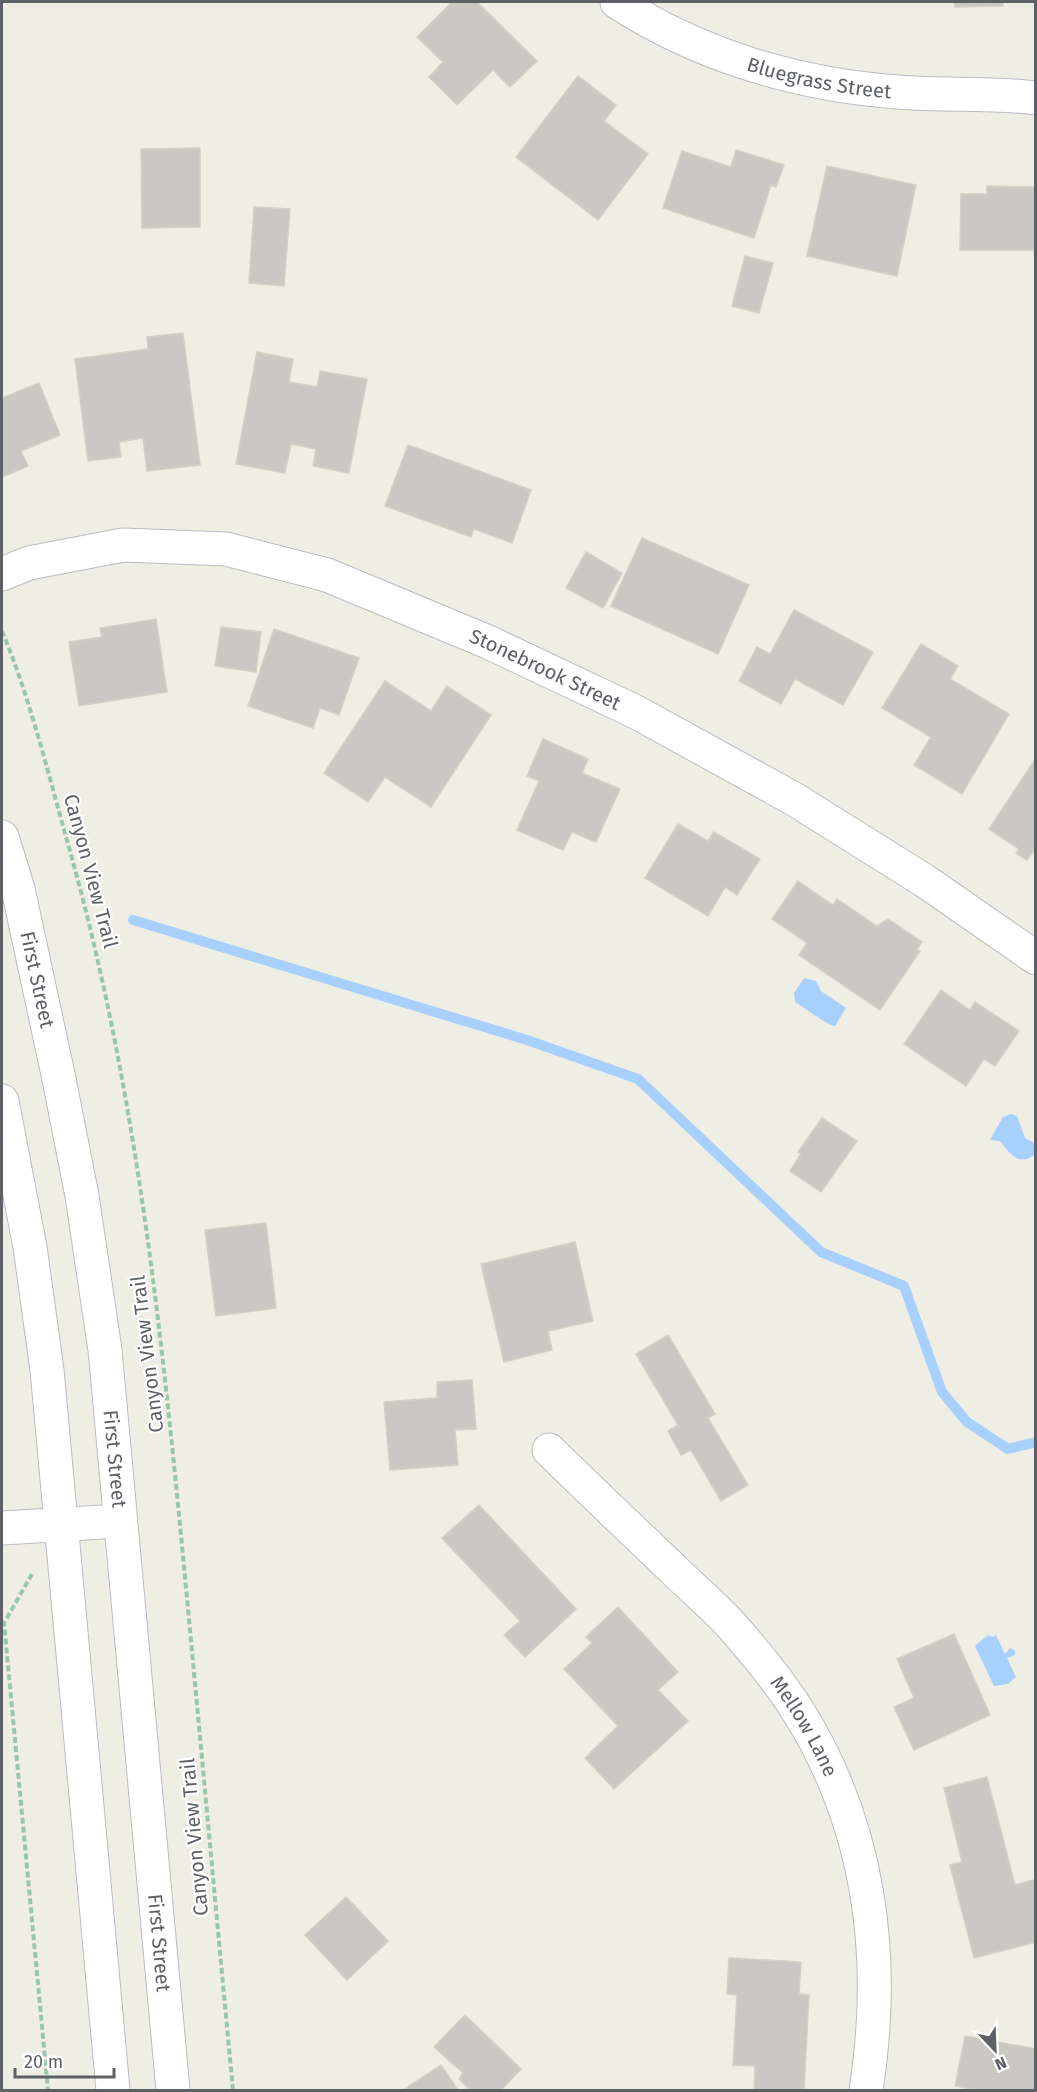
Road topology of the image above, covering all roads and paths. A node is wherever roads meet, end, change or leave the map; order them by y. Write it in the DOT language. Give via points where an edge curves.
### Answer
graph roads {
  1 [pos="617,2"];
  2 [pos="1035,98"];
  3 [pos="2,574"];
  4 [pos="2,631"];
  5 [pos="2,837"];
  6 [pos="1035,958"];
  7 [pos="2,1101"];
  8 [pos="549,1450"];
  9 [pos="120,1521"];
  10 [pos="61,1525"];
  11 [pos="2,1528"];
  12 [pos="48,2091"];
  13 [pos="112,2091"];
  14 [pos="173,2091"];
  15 [pos="233,2091"];
  16 [pos="866,2091"];
  1 -- 2 [label="street, Bluegrass Street" via="701,47 780,73 837,86"];
  3 -- 6 [label="street, Stonebrook Street" via="29,563 123,545 226,549 327,575 488,642 636,712 794,799 925,881"];
  4 -- 15 [label="path, Canyon View Trail" via="95,938 145,1210 166,1377"];
  5 -- 9 [label="street, First Street" via="18,889 82,1196 105,1350"];
  7 -- 10 [label="street" via="30,1247 47,1370"];
  8 -- 16 [label="street, Mellow Lane" via="731,1625 796,1708 832,1776 853,1833 869,1897 876,1961 874,2038"];
  9 -- 10 [label="street"];
  9 -- 14 [label="street, First Street"];
  10 -- 11 [label="street"];
  10 -- 12 [label="path" via="4,1623"];
  10 -- 13 [label="street"];
}
